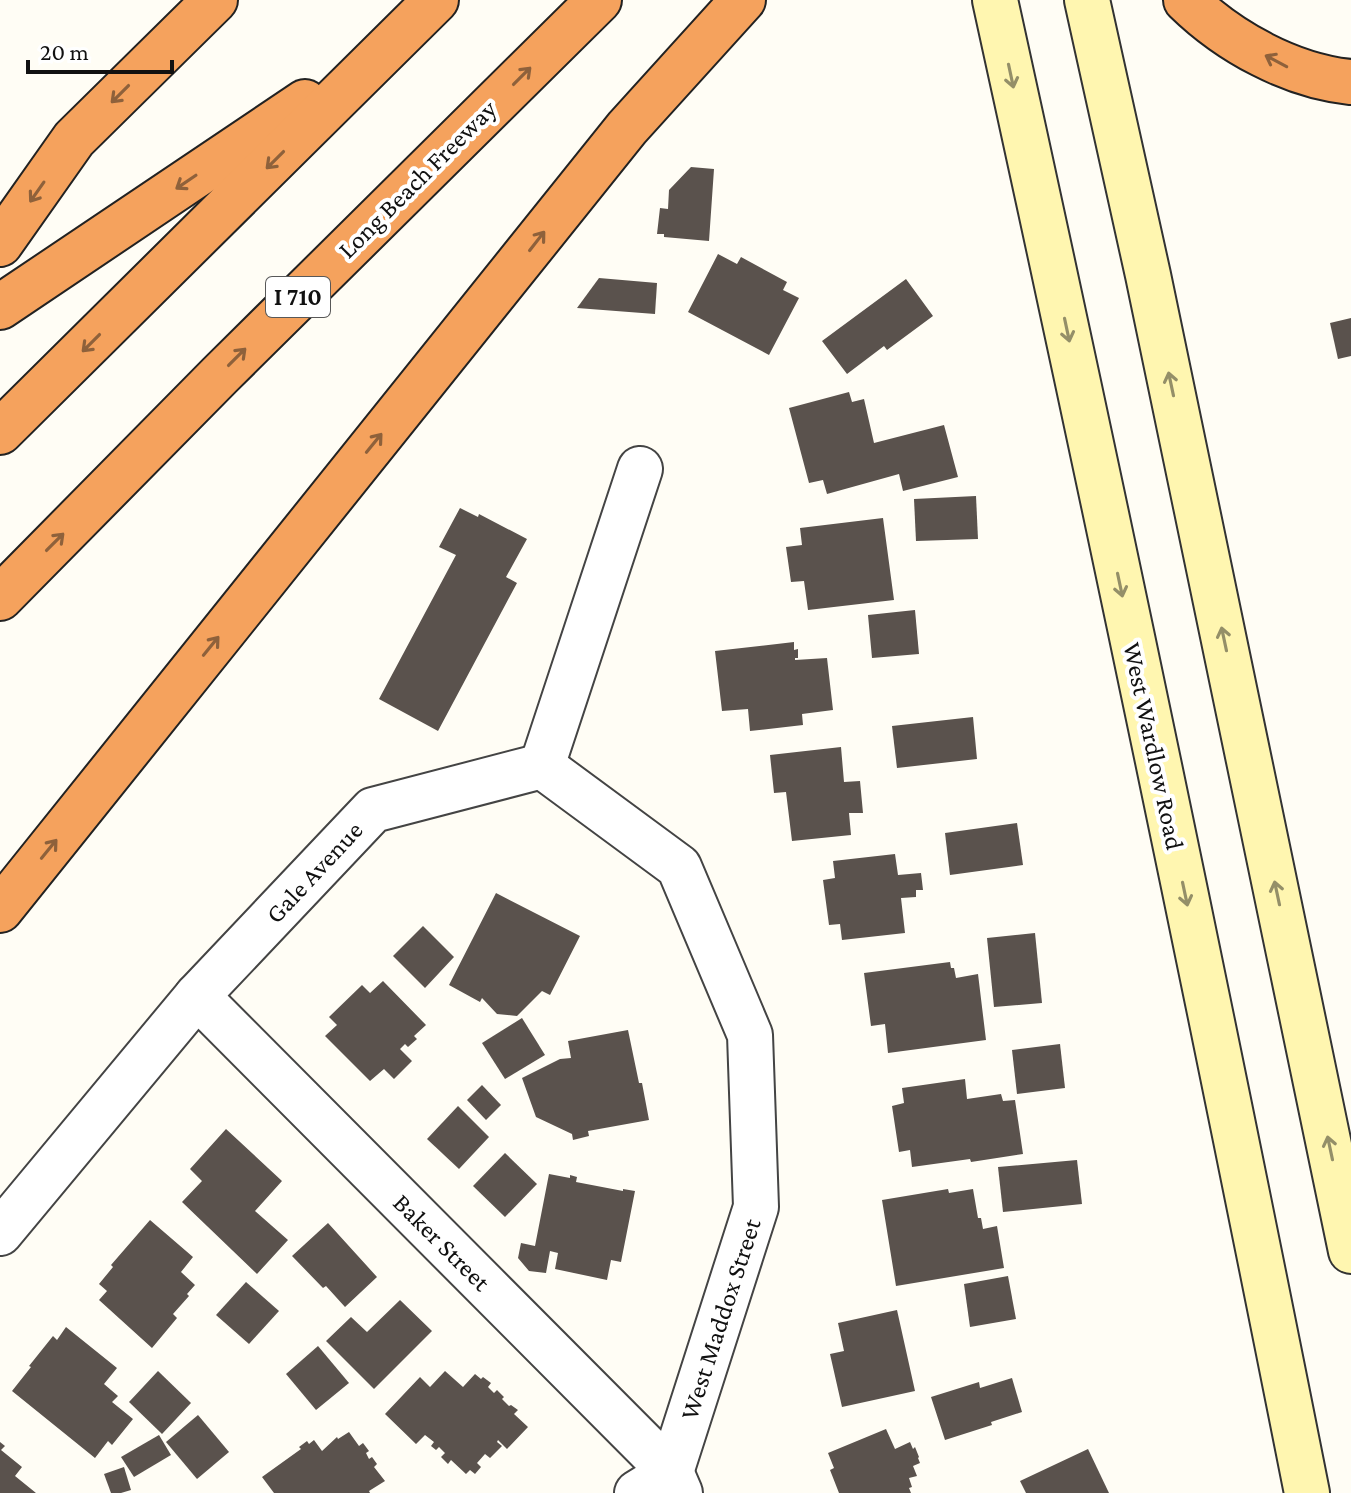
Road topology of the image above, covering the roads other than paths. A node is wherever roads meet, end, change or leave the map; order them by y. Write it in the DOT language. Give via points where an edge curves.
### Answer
graph roads {
  1 [pos="215,0"];
  2 [pos="436,0"];
  3 [pos="599,0"];
  4 [pos="743,0"];
  5 [pos="995,0"];
  6 [pos="1087,0"];
  7 [pos="1186,0"];
  8 [pos="390,46"];
  9 [pos="1351,82"];
  10 [pos="0,244"];
  11 [pos="0,307"];
  12 [pos="0,432"];
  13 [pos="640,469"];
  14 [pos="0,598"];
  15 [pos="542,766"];
  16 [pos="0,910"];
  17 [pos="197,996"];
  18 [pos="0,1233"];
  19 [pos="1351,1251"];
  20 [pos="663,1486"];
  21 [pos="1307,1493"];
  1 -- 10 [label="highway, one-way" via="74,139"];
  2 -- 8 [label="highway"];
  14 -- 3 [label="highway, Long Beach Freeway / I 710, one-way"];
  16 -- 4 [label="highway, one-way" via="627,128"];
  5 -- 21 [label="main road, West Wardlow Road, one-way"];
  19 -- 6 [label="main road, one-way"];
  9 -- 7 [label="highway, one-way" via="1286,67 1234,38"];
  8 -- 11 [label="highway, one-way"];
  8 -- 12 [label="highway, one-way"];
  13 -- 15 [label="street"];
  15 -- 17 [label="street, Gale Avenue" via="373,810"];
  15 -- 20 [label="street, West Maddox Street" via="679,867 750,1035 756,1207"];
  17 -- 18 [label="street, Gale Avenue"];
  17 -- 20 [label="street, Baker Street"];
}
